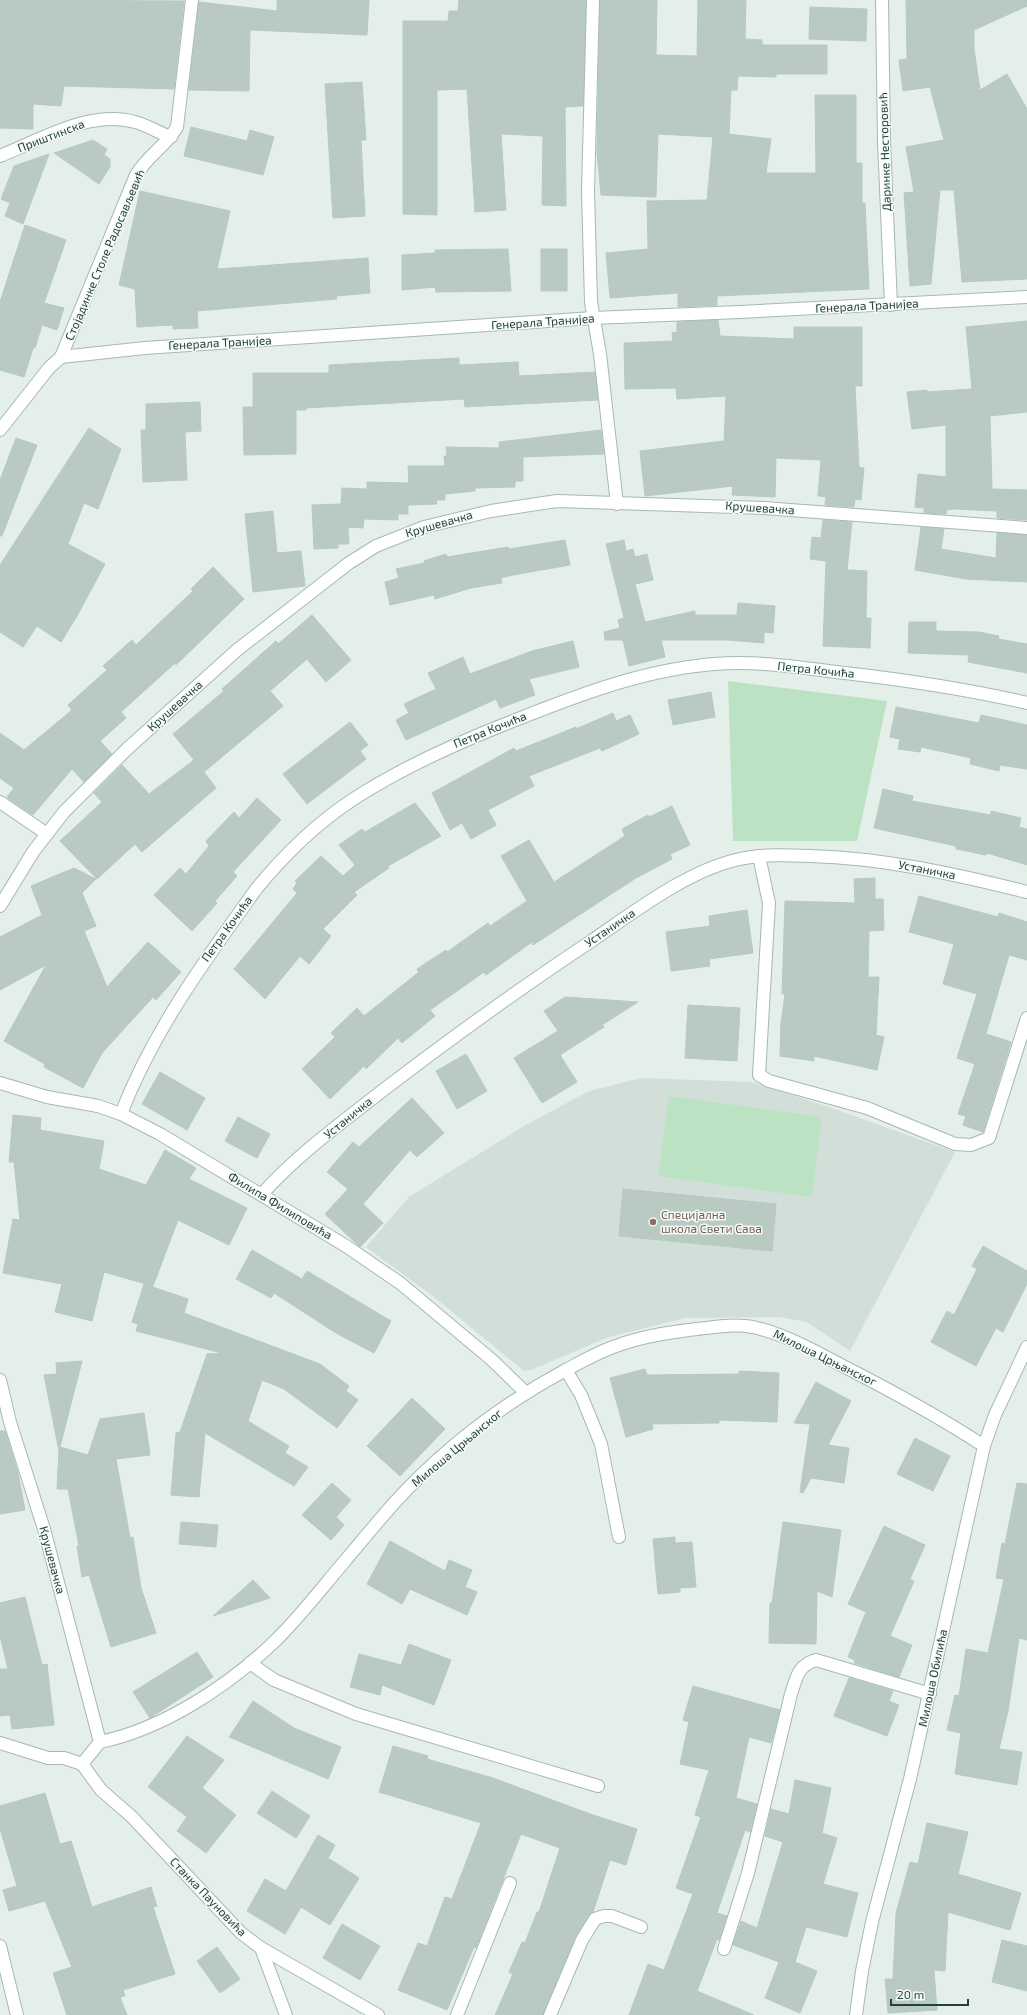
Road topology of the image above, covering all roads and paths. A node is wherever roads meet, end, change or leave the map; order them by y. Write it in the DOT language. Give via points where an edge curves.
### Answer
graph roads {
  1 [pos="192,0"];
  2 [pos="593,0"];
  3 [pos="882,0"];
  4 [pos="171,137"];
  5 [pos="0,156"];
  6 [pos="1027,297"];
  7 [pos="891,305"];
  8 [pos="593,318"];
  9 [pos="61,357"];
  10 [pos="0,430"];
  11 [pos="617,504"];
  12 [pos="1027,528"];
  13 [pos="1027,703"];
  14 [pos="0,802"];
  15 [pos="47,834"];
  16 [pos="759,856"];
  17 [pos="1027,892"];
  18 [pos="0,906"];
  19 [pos="1027,1018"];
  20 [pos="0,1083"];
  21 [pos="120,1114"];
  22 [pos="262,1194"];
  23 [pos="1027,1348"];
  24 [pos="566,1370"];
  25 [pos="0,1380"];
  26 [pos="526,1393"];
  27 [pos="5,1423"];
  28 [pos="984,1446"];
  29 [pos="618,1537"];
  30 [pos="250,1663"];
  31 [pos="930,1694"];
  32 [pos="100,1742"];
  33 [pos="0,1743"];
  34 [pos="82,1764"];
  35 [pos="598,1786"];
  36 [pos="510,1883"];
  37 [pos="641,1927"];
  38 [pos="0,1946"];
  39 [pos="261,1948"];
  40 [pos="724,1949"];
  41 [pos="17,2015"];
  42 [pos="286,2015"];
  43 [pos="378,2015"];
  44 [pos="457,2015"];
  45 [pos="550,2015"];
  46 [pos="856,2015"];
  1 -- 4 [label="street, Стојадинке Столе Радосављевић" via="179,118"];
  2 -- 8 [label="street" via="588,226"];
  3 -- 7 [label="street, Даринке Несторовић" via="884,148"];
  4 -- 5 [label="street, Приштинска" via="134,122 83,122"];
  4 -- 9 [label="street, Стојадинке Столе Радосављевић" via="144,162 136,175"];
  6 -- 7 [label="street, Генерала Транијеа"];
  7 -- 8 [label="street, Генерала Транијеа"];
  8 -- 9 [label="street, Генерала Транијеа" via="153,348"];
  8 -- 11 [label="street"];
  9 -- 10 [label="street, Стојадинке Столе Радосављевић" via="49,368"];
  11 -- 12 [label="street, Крушевачка" via="764,508"];
  11 -- 15 [label="street, Крушевачка" via="557,500 531,503 430,525 376,546 349,563 237,650 85,790"];
  13 -- 21 [label="street, Петра Кочића" via="957,688 802,668 739,663 712,665 608,685 437,752 340,809 313,829 270,872 176,1002 140,1069"];
  14 -- 15 [label="street"];
  15 -- 18 [label="street, Крушевачка"];
  16 -- 17 [label="street, Устаничка" via="864,859 900,864"];
  16 -- 19 [label="street" via="769,903 759,1074 769,1081 867,1108 955,1144 971,1145 989,1138"];
  16 -- 22 [label="street, Устаничка" via="724,863 694,875 549,969 442,1045 350,1116 294,1162"];
  20 -- 21 [label="street, Филипа Филиповића" via="47,1097 98,1106"];
  21 -- 22 [label="street, Филипа Филиповића" via="160,1134"];
  22 -- 26 [label="street, Филипа Филиповића" via="400,1283 492,1360"];
  23 -- 28 [label="street, Милоша Обилића" via="995,1415"];
  24 -- 26 [label="street, Милоша Црњанског"];
  24 -- 28 [label="street, Милоша Црњанског" via="593,1356 637,1339 676,1332 750,1326 796,1342 902,1396"];
  24 -- 29 [label="street" via="581,1395 600,1444"];
  25 -- 27 [label="street, Крушевачка"];
  26 -- 30 [label="street, Милоша Црњанског" via="481,1424 412,1485 289,1627"];
  27 -- 32 [label="street, Крушевачка" via="44,1529"];
  28 -- 31 [label="street, Милоша Обилића"];
  30 -- 32 [label="street, Милоша Црњанског" via="188,1706 156,1724 121,1738"];
  30 -- 35 [label="street" via="274,1680 356,1714"];
  31 -- 40 [label="street" via="816,1660 806,1663 800,1669 791,1694 748,1873"];
  31 -- 46 [label="street, Милоша Обилића" via="909,1786 872,1922"];
  32 -- 34 [label="street"];
  33 -- 34 [label="street" via="48,1758 64,1758"];
  34 -- 39 [label="street, Станка Пауновића" via="101,1790 131,1816 241,1933"];
  36 -- 44 [label="street"];
  37 -- 45 [label="street" via="612,1916 595,1919 582,1940"];
  38 -- 41 [label="street"];
  39 -- 42 [label="street"];
  39 -- 43 [label="street, Станка Пауновића"];
}
